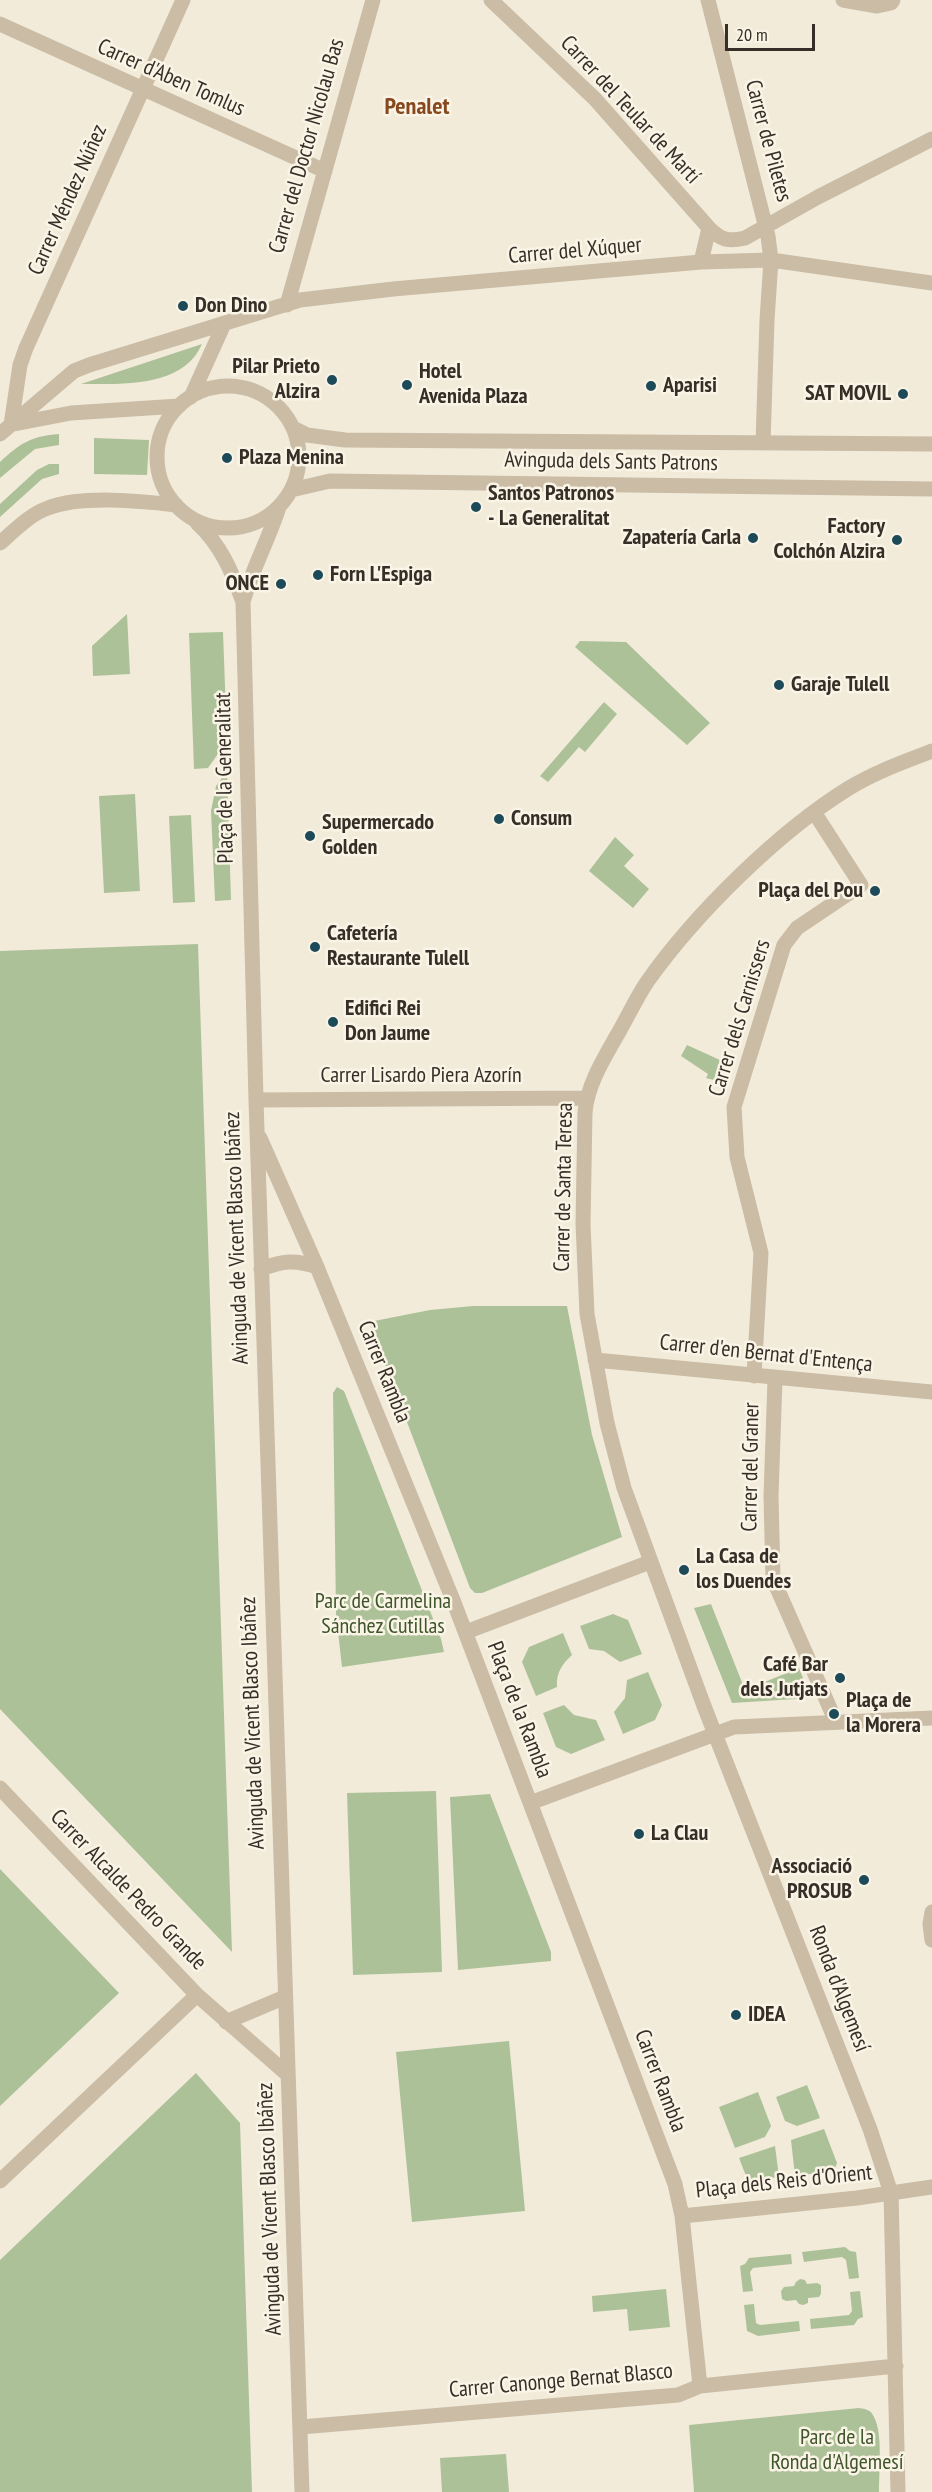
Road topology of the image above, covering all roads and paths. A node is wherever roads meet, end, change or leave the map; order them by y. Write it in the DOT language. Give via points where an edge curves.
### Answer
graph roads {
  1 [pos="183,0"];
  2 [pos="373,0"];
  3 [pos="491,0"];
  4 [pos="708,0"];
  5 [pos="843,0"];
  6 [pos="892,0"];
  7 [pos="0,24"];
  8 [pos="142,90"];
  9 [pos="932,139"];
  10 [pos="325,171"];
  11 [pos="766,224"];
  12 [pos="709,228"];
  13 [pos="771,260"];
  14 [pos="701,262"];
  15 [pos="932,283"];
  16 [pos="287,305"];
  17 [pos="224,324"];
  18 [pos="185,401"];
  19 [pos="4,426"];
  20 [pos="293,428"];
  21 [pos="763,443"];
  22 [pos="932,444"];
  23 [pos="291,490"];
  24 [pos="931,492"];
  25 [pos="176,505"];
  26 [pos="279,507"];
  27 [pos="190,517"];
  28 [pos="0,543"];
  29 [pos="243,602"];
  30 [pos="932,751"];
  31 [pos="814,812"];
  32 [pos="252,953"];
  33 [pos="586,1098"];
  34 [pos="255,1100"];
  35 [pos="257,1129"];
  36 [pos="317,1267"];
  37 [pos="261,1269"];
  38 [pos="595,1360"];
  39 [pos="754,1377"];
  40 [pos="775,1379"];
  41 [pos="932,1392"];
  42 [pos="624,1488"];
  43 [pos="650,1562"];
  44 [pos="465,1632"];
  45 [pos="932,1718"];
  46 [pos="836,1722"];
  47 [pos="715,1732"];
  48 [pos="0,1788"];
  49 [pos="530,1803"];
  50 [pos="932,1912"];
  51 [pos="932,1940"];
  52 [pos="197,1995"];
  53 [pos="285,1997"];
  54 [pos="226,2022"];
  55 [pos="287,2074"];
  56 [pos="0,2181"];
  57 [pos="932,2187"];
  58 [pos="891,2193"];
  59 [pos="682,2216"];
  60 [pos="896,2366"];
  61 [pos="700,2386"];
  62 [pos="301,2427"];
  63 [pos="302,2492"];
  64 [pos="898,2492"];
  1 -- 8 [label="street, Carrer Méndez Núñez"];
  2 -- 10 [label="street, Carrer del Doctor Nicolau Bas"];
  3 -- 12 [label="street, Carrer del Teular de Martí" via="595,99"];
  4 -- 11 [label="street, Carrer de Piletes"];
  5 -- 6 [label="street" via="877,6"];
  7 -- 8 [label="street, Carrer d'Aben Tomlus"];
  8 -- 10 [label="street, Carrer d'Aben Tomlus"];
  8 -- 19 [label="street, Carrer Méndez Núñez" via="26,348"];
  9 -- 11 [label="street"];
  10 -- 16 [label="street, Carrer del Doctor Nicolau Bas"];
  11 -- 12 [label="street" via="745,238 731,241 720,238"];
  11 -- 13 [label="street, Carrer de Piletes"];
  12 -- 14 [label="street"];
  13 -- 14 [label="street, Carrer del Xúquer"];
  13 -- 15 [label="street, Carrer del Xúquer"];
  13 -- 21 [label="street, Carrer de Piletes"];
  14 -- 16 [label="street, Carrer del Xúquer" via="312,297"];
  16 -- 17 [label="street, Carrer del Xúquer"];
  17 -- 18 [label="street"];
  17 -- 19 [label="street, Carrer del Xúquer" via="74,371"];
  18 -- 19 [label="street" via="71,412"];
  18 -- 20 [label="street, Plaça de la Generalitat" via="206,389 241,387 272,401"];
  18 -- 25 [label="street, Plaça de la Generalitat" via="170,417 158,447 161,478"];
  20 -- 21 [label="street, Avinguda dels Sants Patrons" via="307,435 345,440"];
  20 -- 23 [label="street, Plaça de la Generalitat" via="299,459"];
  21 -- 22 [label="street, Avinguda dels Sants Patrons"];
  23 -- 24 [label="street, Avinguda dels Sants Patrons" via="330,481"];
  23 -- 26 [label="street, Plaça de la Generalitat"];
  25 -- 27 [label="street, Plaça de la Generalitat"];
  25 -- 28 [label="street" via="125,501 46,508"];
  26 -- 27 [label="street, Plaça de la Generalitat" via="264,519 236,527 208,525"];
  26 -- 29 [label="street, Plaça de la Generalitat"];
  27 -- 29 [label="street, Plaça de la Generalitat" via="212,537"];
  29 -- 32 [label="street, Plaça de la Generalitat"];
  30 -- 31 [label="street, Carrer de Santa Teresa" via="851,787"];
  31 -- 33 [label="street, Carrer de Santa Teresa" via="694,924 646,983"];
  31 -- 39 [label="street, Carrer dels Carnissers" via="861,885 797,928 784,945 734,1107 737,1157 761,1253"];
  32 -- 34 [label="street, Avinguda de Vicent Blasco Ibáñez"];
  33 -- 34 [label="street, Carrer Lisardo Piera Azorín"];
  33 -- 38 [label="street, Carrer de Santa Teresa" via="583,1234 587,1314"];
  34 -- 35 [label="street, Avinguda de Vicent Blasco Ibáñez"];
  35 -- 36 [label="street, Carrer Rambla"];
  35 -- 37 [label="street, Avinguda de Vicent Blasco Ibáñez"];
  36 -- 37 [label="street" via="299,1260"];
  36 -- 44 [label="street, Carrer Rambla"];
  37 -- 53 [label="street, Avinguda de Vicent Blasco Ibáñez"];
  38 -- 39 [label="street, Carrer d'en Bernat d'Entença"];
  38 -- 42 [label="street, Carrer de Santa Teresa"];
  39 -- 40 [label="street, Carrer d'en Bernat d'Entença"];
  40 -- 41 [label="street, Carrer d'en Bernat d'Entença"];
  40 -- 46 [label="street, Carrer del Graner" via="773,1579"];
  42 -- 43 [label="street, Ronda d'Algemesí"];
  43 -- 44 [label="street, Plaça de la Rambla"];
  43 -- 47 [label="street, Ronda d'Algemesí"];
  44 -- 49 [label="street, Plaça de la Rambla"];
  45 -- 46 [label="street"];
  46 -- 47 [label="street" via="734,1727"];
  47 -- 49 [label="street, Plaça de la Rambla"];
  47 -- 58 [label="street, Ronda d'Algemesí" via="870,2129"];
  48 -- 52 [label="street, Carrer Alcalde Pedro Grande"];
  49 -- 59 [label="street, Carrer Rambla" via="675,2184"];
  50 -- 51 [label="street"];
  52 -- 54 [label="street, Carrer Alcalde Pedro Grande"];
  52 -- 56 [label="street"];
  53 -- 54 [label="street"];
  53 -- 55 [label="street, Avinguda de Vicent Blasco Ibáñez"];
  54 -- 55 [label="street, Carrer Alcalde Pedro Grande"];
  55 -- 62 [label="street, Avinguda de Vicent Blasco Ibáñez"];
  57 -- 58 [label="street, Plaça dels Reis d'Orient"];
  58 -- 59 [label="street, Plaça dels Reis d'Orient"];
  58 -- 60 [label="street, Ronda d'Algemesí"];
  59 -- 61 [label="street, Carrer Rambla"];
  60 -- 61 [label="street, Carrer Canonge Bernat Blasco"];
  60 -- 64 [label="street, Ronda d'Algemesí"];
  61 -- 62 [label="street, Carrer Canonge Bernat Blasco" via="678,2395"];
  62 -- 63 [label="street, Avinguda de Vicent Blasco Ibáñez"];
}
